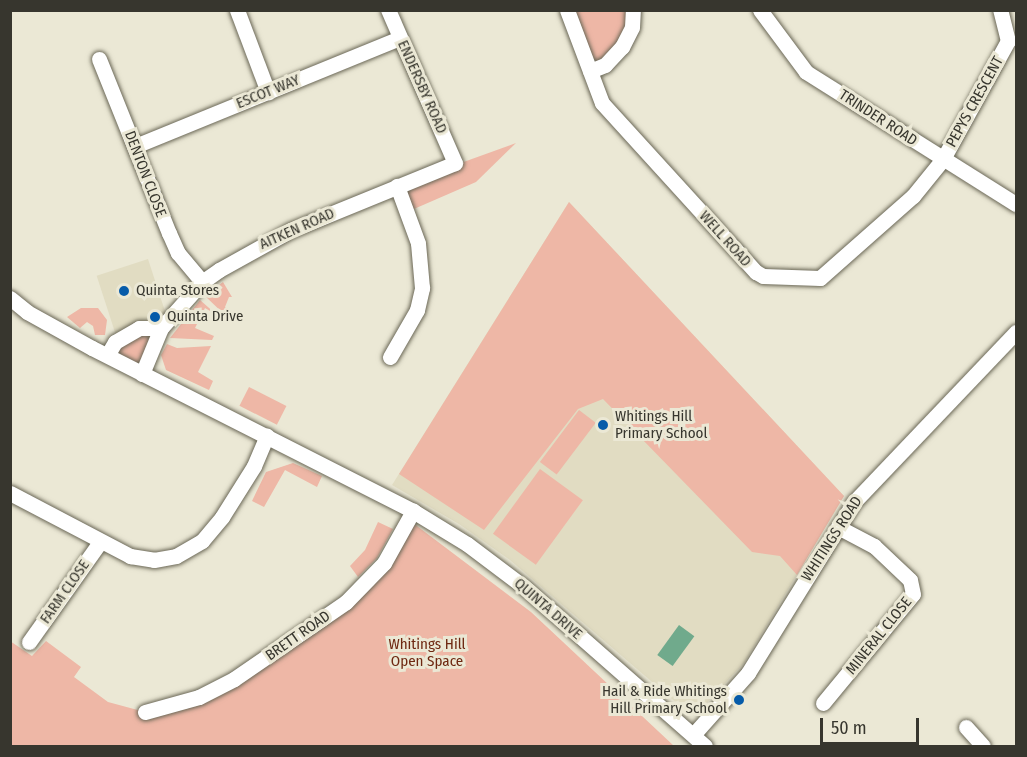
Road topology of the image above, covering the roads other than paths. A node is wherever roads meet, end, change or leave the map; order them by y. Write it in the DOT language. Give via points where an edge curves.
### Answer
graph roads {
  1 [pos="237,10"];
  2 [pos="388,10"];
  3 [pos="567,10"];
  4 [pos="633,10"];
  5 [pos="760,10"];
  6 [pos="1000,10"];
  7 [pos="400,38"];
  8 [pos="99,59"];
  9 [pos="590,71"];
  10 [pos="268,92"];
  11 [pos="135,146"];
  12 [pos="943,159"];
  13 [pos="455,163"];
  14 [pos="397,186"];
  15 [pos="1017,204"];
  16 [pos="202,282"];
  17 [pos="10,298"];
  18 [pos="161,328"];
  19 [pos="1017,332"];
  20 [pos="108,354"];
  21 [pos="390,357"];
  22 [pos="142,374"];
  23 [pos="267,436"];
  24 [pos="10,493"];
  25 [pos="413,511"];
  26 [pos="838,527"];
  27 [pos="100,542"];
  28 [pos="29,642"];
  29 [pos="823,703"];
  30 [pos="145,712"];
  31 [pos="966,727"];
  32 [pos="693,735"];
  33 [pos="705,747"];
  34 [pos="983,747"];
  1 -- 10 [label="street"];
  2 -- 7 [label="street, ENDERSBY ROAD"];
  3 -- 9 [label="street, WELL ROAD"];
  4 -- 9 [label="street" via="632,27 622,47 605,65"];
  5 -- 12 [label="street, TRINDER ROAD" via="806,72"];
  6 -- 12 [label="street, PEPYS CRESCENT" via="1008,41"];
  7 -- 10 [label="street, ESCOT WAY"];
  7 -- 13 [label="street, ENDERSBY ROAD"];
  8 -- 11 [label="street, DENTON CLOSE"];
  9 -- 12 [label="street, WELL ROAD" via="602,103 763,276 827,275 913,196"];
  10 -- 11 [label="street, ESCOT WAY"];
  11 -- 16 [label="street, DENTON CLOSE" via="178,253"];
  12 -- 15 [label="street, TRINDER ROAD"];
  13 -- 14 [label="street, AITKEN ROAD"];
  14 -- 16 [label="street, AITKEN ROAD" via="260,245"];
  14 -- 21 [label="street" via="418,243 422,288 417,310"];
  16 -- 18 [label="street, AITKEN ROAD"];
  17 -- 20 [label="street, QUINTA DRIVE" via="34,316"];
  18 -- 20 [label="street" via="139,328 115,342"];
  18 -- 22 [label="street, AITKEN ROAD"];
  19 -- 26 [label="street, WHITINGS ROAD" via="869,485"];
  20 -- 22 [label="street, QUINTA DRIVE"];
  22 -- 23 [label="street, QUINTA DRIVE"];
  23 -- 25 [label="street, QUINTA DRIVE"];
  23 -- 27 [label="street" via="254,466 202,541 177,556 154,560 130,556"];
  24 -- 27 [label="street"];
  25 -- 30 [label="street, BRETT ROAD" via="384,563 346,602 234,679 199,697"];
  25 -- 32 [label="street, QUINTA DRIVE" via="524,587"];
  26 -- 29 [label="street, MINERAL CLOSE" via="874,546 910,580 914,594"];
  26 -- 32 [label="street, WHITINGS ROAD" via="748,673"];
  27 -- 28 [label="street, FARM CLOSE"];
  31 -- 34 [label="street"];
  32 -- 33 [label="street, QUINTA DRIVE"];
}
